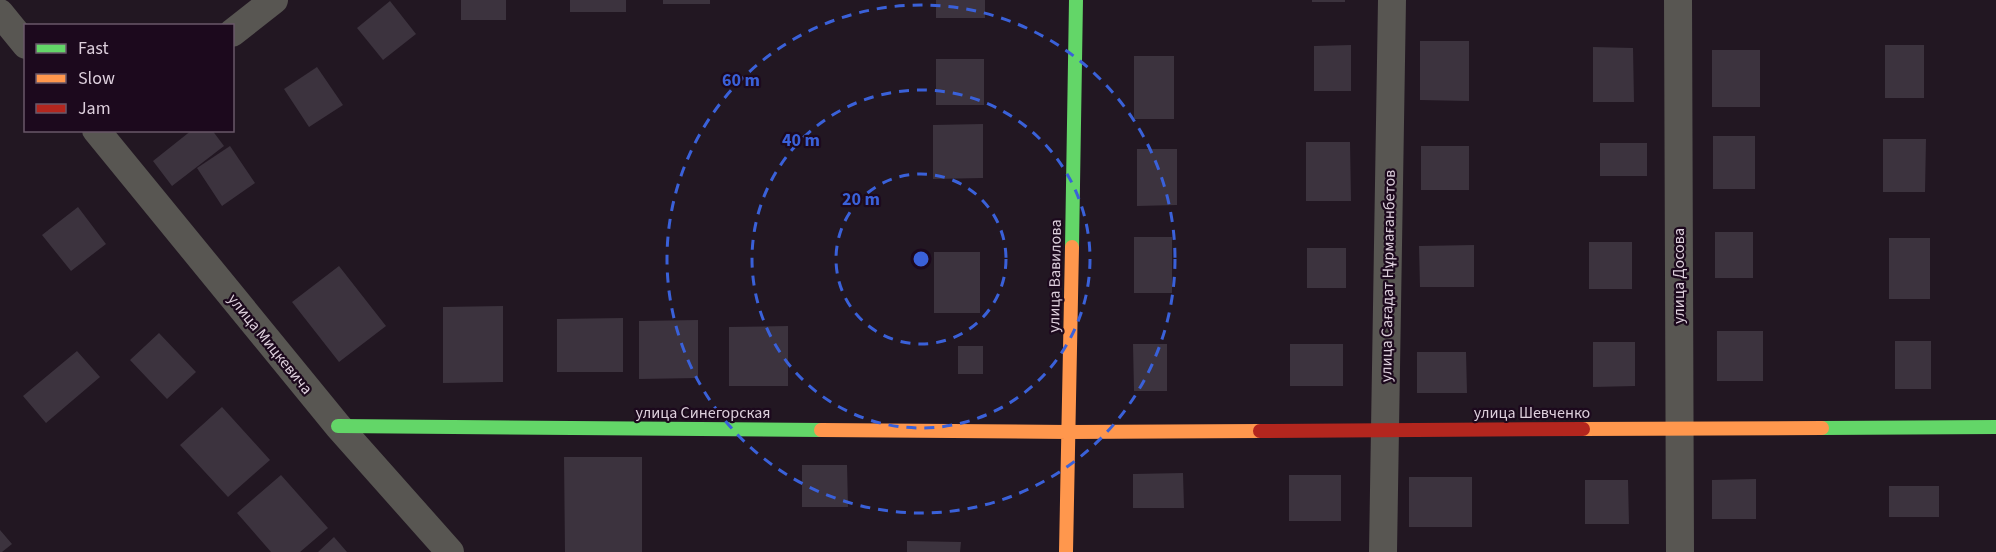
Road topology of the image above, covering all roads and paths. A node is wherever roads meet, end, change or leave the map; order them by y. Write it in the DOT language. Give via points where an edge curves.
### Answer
graph roads {
  1 [pos="274,0"];
  2 [pos="1076,0"];
  3 [pos="1392,0"];
  4 [pos="1678,0"];
  5 [pos="0,13"];
  6 [pos="234,31"];
  7 [pos="24,43"];
  8 [pos="102,133"];
  9 [pos="338,426"];
  10 [pos="1996,427"];
  11 [pos="1680,429"];
  12 [pos="1386,430"];
  13 [pos="1068,432"];
  14 [pos="450,552"];
  15 [pos="1066,552"];
  16 [pos="1383,552"];
  17 [pos="1680,552"];
  1 -- 6 [label="street"];
  2 -- 13 [label="street, улица Вавилова"];
  3 -- 12 [label="street, улица Сағадат Нұрмағанбетов"];
  4 -- 11 [label="street, улица Досова"];
  5 -- 7 [label="street"];
  8 -- 9 [label="street, улица Мицкевича"];
  9 -- 13 [label="street, улица Синегорская"];
  9 -- 14 [label="street, улица Мицкевича"];
  10 -- 11 [label="street, улица Шевченко"];
  11 -- 12 [label="street, улица Шевченко"];
  11 -- 17 [label="street, улица Досова"];
  12 -- 13 [label="street, улица Шевченко"];
  12 -- 16 [label="street, улица Сағадат Нұрмағанбетов"];
  13 -- 15 [label="street, улица Вавилова"];
}
